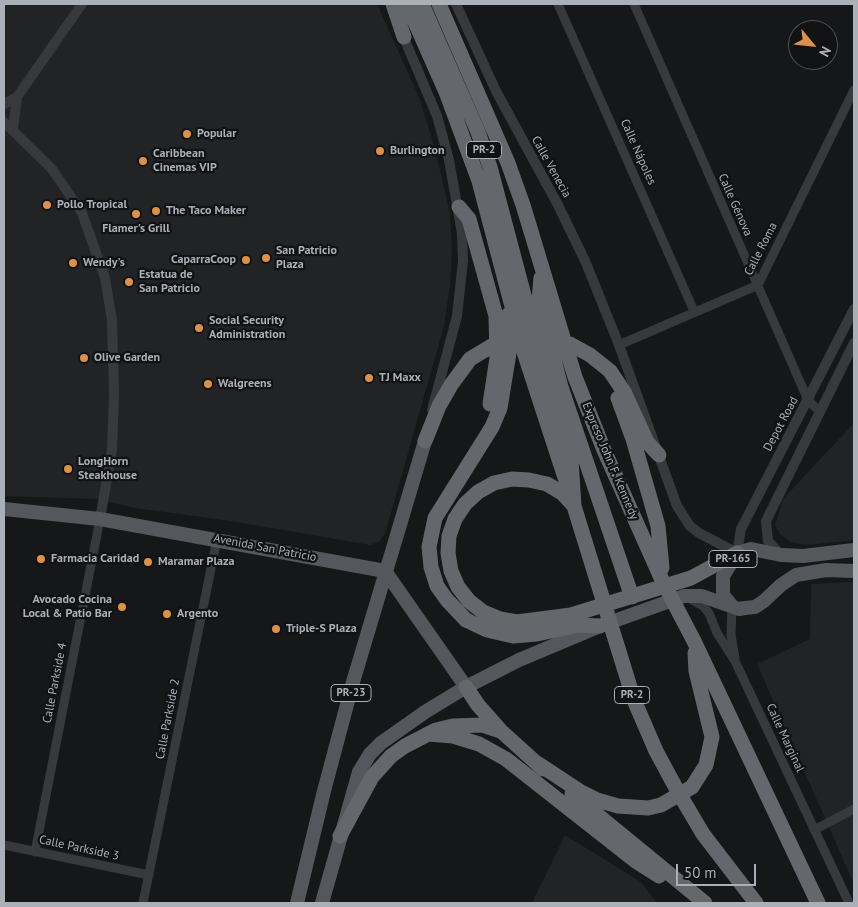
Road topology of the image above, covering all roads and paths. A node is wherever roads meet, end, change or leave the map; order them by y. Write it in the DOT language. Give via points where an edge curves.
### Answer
graph roads {
  1 [pos="82,4"];
  2 [pos="386,4"];
  3 [pos="393,4"];
  4 [pos="407,4"];
  5 [pos="422,4"];
  6 [pos="439,4"];
  7 [pos="456,4"];
  8 [pos="558,4"];
  9 [pos="634,4"];
  10 [pos="404,37"];
  11 [pos="854,90"];
  12 [pos="17,96"];
  13 [pos="4,104"];
  14 [pos="4,122"];
  15 [pos="12,129"];
  16 [pos="459,207"];
  17 [pos="758,285"];
  18 [pos="531,301"];
  19 [pos="854,309"];
  20 [pos="694,311"];
  21 [pos="854,343"];
  22 [pos="619,345"];
  23 [pos="590,355"];
  24 [pos="549,390"];
  25 [pos="808,400"];
  26 [pos="820,412"];
  27 [pos="425,441"];
  28 [pos="659,455"];
  29 [pos="470,464"];
  30 [pos="574,506"];
  31 [pos="4,509"];
  32 [pos="100,519"];
  33 [pos="217,539"];
  34 [pos="854,550"];
  35 [pos="737,553"];
  36 [pos="781,555"];
  37 [pos="385,571"];
  38 [pos="854,572"];
  39 [pos="662,580"];
  40 [pos="684,596"];
  41 [pos="632,597"];
  42 [pos="732,606"];
  43 [pos="600,626"];
  44 [pos="694,641"];
  45 [pos="735,661"];
  46 [pos="466,687"];
  47 [pos="501,731"];
  48 [pos="428,734"];
  49 [pos="536,763"];
  50 [pos="854,809"];
  51 [pos="814,830"];
  52 [pos="340,836"];
  53 [pos="4,845"];
  54 [pos="35,852"];
  55 [pos="149,875"];
  56 [pos="702,900"];
  57 [pos="143,903"];
  58 [pos="297,903"];
  59 [pos="322,903"];
  60 [pos="756,903"];
  61 [pos="818,903"];
  62 [pos="849,903"];
  1 -- 12 [label="street"];
  2 -- 10 [label="street"];
  3 -- 10 [label="highway"];
  4 -- 18 [label="highway" via="463,135 493,230"];
  5 -- 18 [label="highway, Expreso John F. Kennedy / PR-2" via="478,132"];
  6 -- 18 [label="highway, Expreso John F. Kennedy / PR-2" via="508,163 542,269"];
  7 -- 22 [label="street, Calle Venecia" via="496,92 586,263"];
  8 -- 20 [label="street, Calle Nápoles"];
  9 -- 17 [label="street, Calle Génova"];
  10 -- 16 [label="street" via="437,116"];
  11 -- 17 [label="street, Calle Roma"];
  12 -- 13 [label="street"];
  12 -- 15 [label="street"];
  14 -- 15 [label="street"];
  15 -- 32 [label="street" via="52,170 82,213 105,278 112,320 114,394 112,450"];
  16 -- 27 [label="street" via="463,261 457,316"];
  16 -- 29 [label="highway" via="469,219 474,234 497,326 497,358 488,420"];
  17 -- 20 [label="street, Calle Roma"];
  17 -- 25 [label="street, Calle Génova"];
  18 -- 24 [label="highway"];
  18 -- 24 [label="highway"];
  18 -- 29 [label="highway" via="507,321 510,352 498,414"];
  18 -- 39 [label="highway, Expreso John F. Kennedy / PR-2" via="575,377"];
  19 -- 25 [label="street, Depot Road"];
  20 -- 22 [label="street, Calle Roma"];
  21 -- 26 [label="street"];
  22 -- 28 [label="street"];
  23 -- 27 [label="highway" via="570,344 524,335 489,346 462,367 439,406"];
  23 -- 28 [label="highway" via="617,380 647,442"];
  23 -- 39 [label="highway" via="612,386 633,439 658,526"];
  24 -- 30 [label="highway"];
  24 -- 41 [label="highway"];
  25 -- 26 [label="street, Calle Génova"];
  25 -- 35 [label="street, Depot Road" via="741,529"];
  26 -- 36 [label="street" via="766,521 768,541"];
  27 -- 37 [label="main road"];
  28 -- 35 [label="street" via="677,506 690,526"];
  29 -- 43 [label="highway" via="435,518 431,531 431,567 437,586 447,600 466,620 500,634 537,634 579,625"];
  30 -- 41 [label="highway" via="562,493 546,484 529,480 503,481 478,492 455,519 449,536 449,562 458,587 483,612 517,622 583,613"];
  30 -- 60 [label="highway, PR-2" via="634,700 660,759 704,834"];
  31 -- 32 [label="main road, Avenida San Patricio"];
  32 -- 33 [label="main road, Avenida San Patricio"];
  32 -- 54 [label="street, Calle Parkside 4"];
  33 -- 37 [label="main road, Avenida San Patricio"];
  33 -- 55 [label="street, Calle Parkside 2"];
  34 -- 36 [label="main road, PR-165" via="803,556"];
  35 -- 36 [label="main road, PR-165" via="751,549"];
  35 -- 41 [label="highway" via="691,578"];
  35 -- 42 [label="main road, PR-165" via="726,568 722,586 723,595"];
  37 -- 46 [label="main road"];
  37 -- 58 [label="main road, PR-23" via="324,791"];
  38 -- 42 [label="main road" via="826,570 796,575 755,607 739,609"];
  39 -- 44 [label="highway, Expreso John F. Kennedy / PR-2"];
  40 -- 42 [label="main road" via="702,596"];
  40 -- 43 [label="main road"];
  40 -- 45 [label="street, Calle Marginal" via="709,613"];
  42 -- 45 [label="street" via="731,635"];
  43 -- 46 [label="main road" via="519,660"];
  44 -- 49 [label="highway" via="696,671 712,737 706,765 692,787 660,806 632,808 596,800"];
  44 -- 61 [label="highway, Expreso John F. Kennedy / PR-2"];
  45 -- 51 [label="street, Calle Marginal"];
  46 -- 47 [label="highway"];
  46 -- 52 [label="main road" via="404,726 370,754 356,779"];
  47 -- 48 [label="highway" via="469,724"];
  47 -- 49 [label="highway"];
  48 -- 52 [label="highway" via="391,756 372,777"];
  48 -- 56 [label="highway" via="453,736 479,744 506,759 638,862"];
  49 -- 56 [label="highway"];
  50 -- 51 [label="street"];
  51 -- 62 [label="street, Calle Marginal"];
  52 -- 59 [label="main road"];
  53 -- 54 [label="street, Calle Parkside 3"];
  54 -- 55 [label="street, Calle Parkside 3"];
  55 -- 57 [label="street, Calle Parkside 2"];
}
